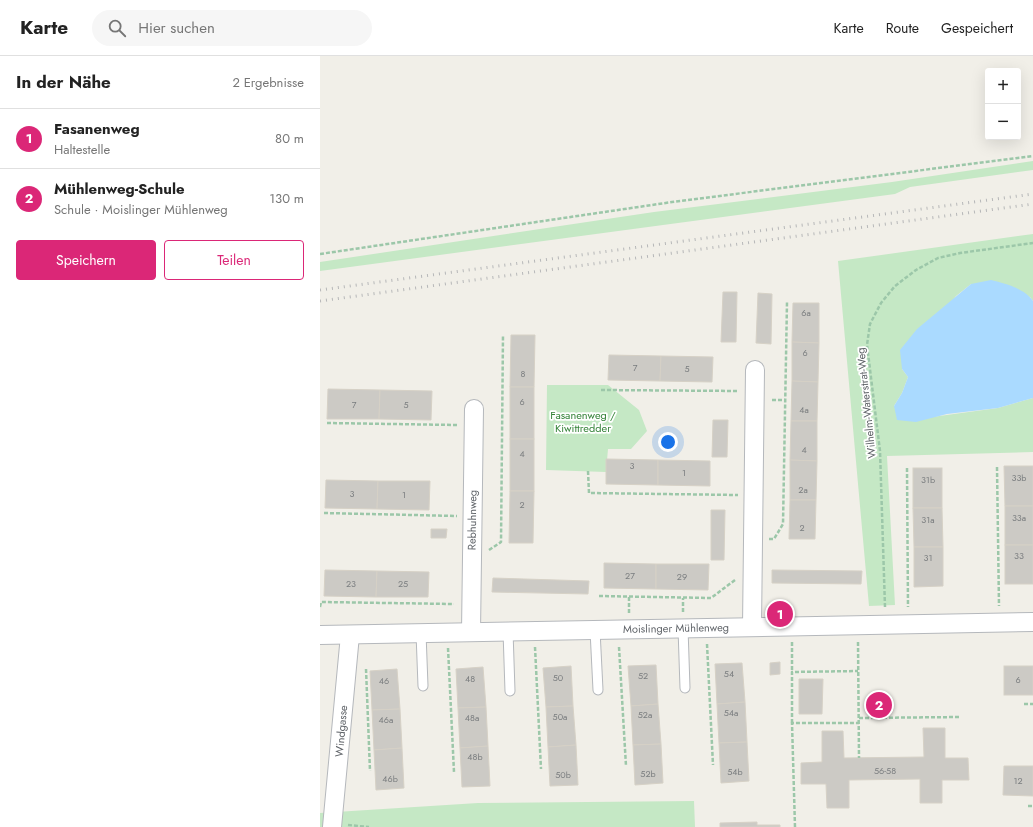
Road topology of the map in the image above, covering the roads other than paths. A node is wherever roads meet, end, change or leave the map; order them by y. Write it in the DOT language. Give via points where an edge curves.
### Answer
graph roads {
  1 [pos="755,370"];
  2 [pos="473,417"];
  3 [pos="1033,622"];
  4 [pos="752,627"];
  5 [pos="683,628"];
  6 [pos="595,630"];
  7 [pos="508,631"];
  8 [pos="470,632"];
  9 [pos="421,633"];
  10 [pos="320,635"];
  11 [pos="358,635"];
  12 [pos="423,686"];
  13 [pos="685,688"];
  14 [pos="598,690"];
  15 [pos="510,691"];
  16 [pos="332,827"];
  1 -- 4 [label="street"];
  2 -- 8 [label="street, Rebhuhnweg"];
  3 -- 4 [label="street, Moislinger Mühlenweg"];
  4 -- 5 [label="street, Moislinger Mühlenweg"];
  5 -- 6 [label="street, Moislinger Mühlenweg"];
  5 -- 13 [label="lane"];
  6 -- 7 [label="street, Moislinger Mühlenweg"];
  6 -- 14 [label="lane"];
  7 -- 8 [label="street, Moislinger Mühlenweg"];
  7 -- 15 [label="lane"];
  8 -- 9 [label="street, Moislinger Mühlenweg"];
  9 -- 11 [label="street, Moislinger Mühlenweg"];
  9 -- 12 [label="lane"];
  10 -- 11 [label="street, Moislinger Mühlenweg"];
  11 -- 16 [label="street, Windgasse"];
}
